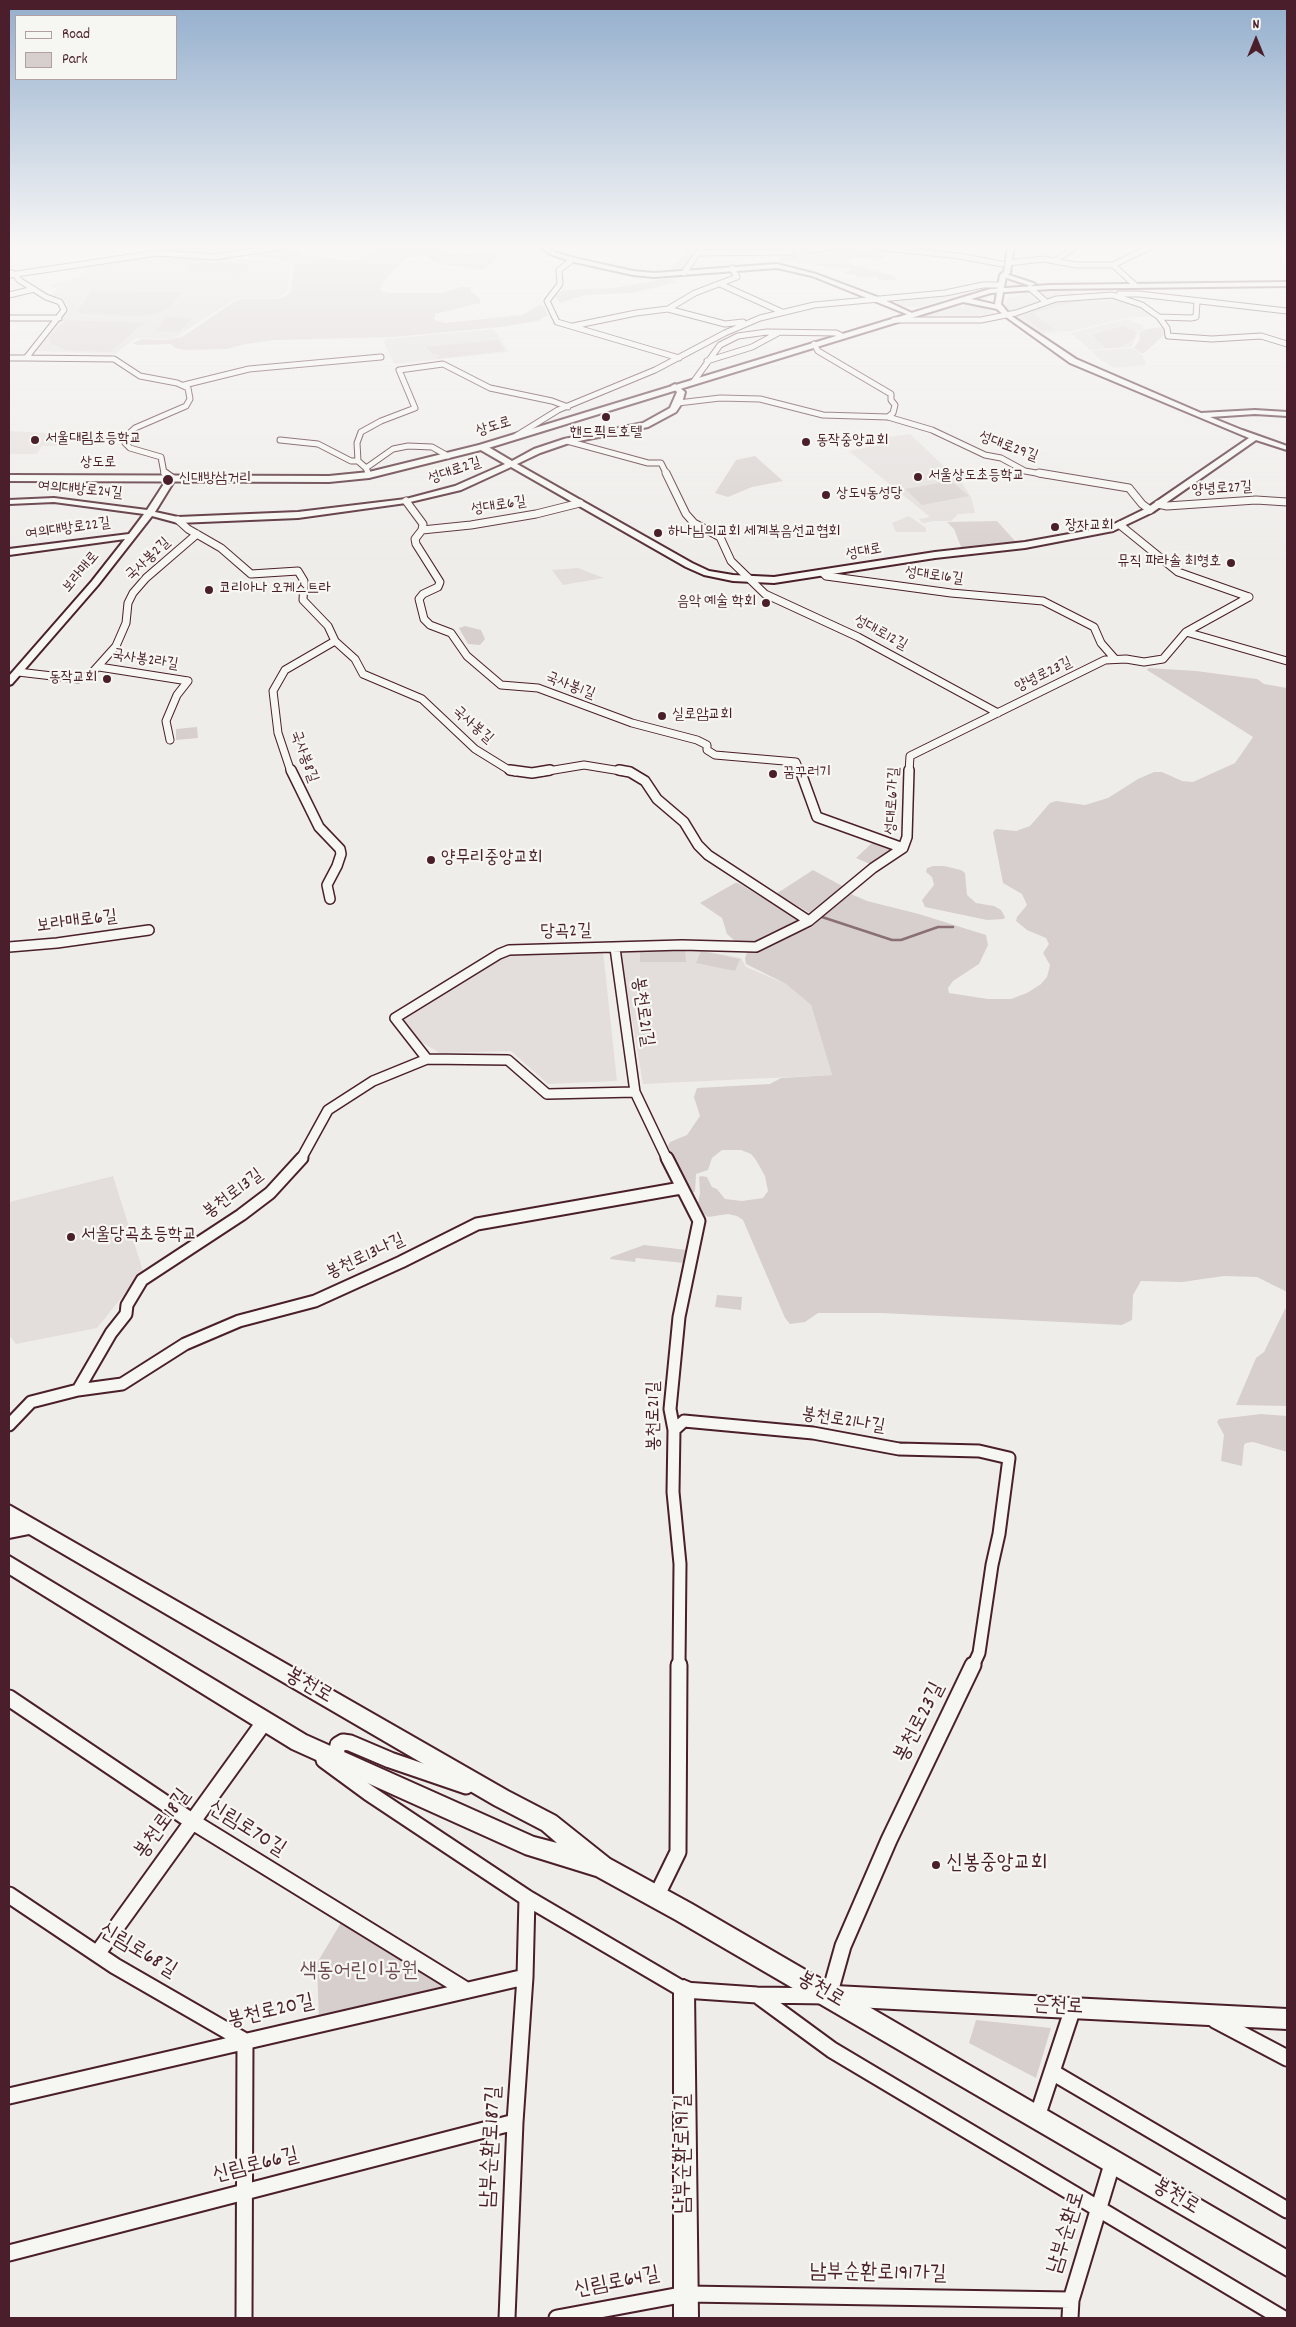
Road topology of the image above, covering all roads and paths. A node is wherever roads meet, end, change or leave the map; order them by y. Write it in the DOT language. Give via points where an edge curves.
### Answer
graph roads {
  1 [pos="28,356"];
  2 [pos="670,356"];
  3 [pos="683,356"];
  4 [pos="711,356"];
  5 [pos="724,356"];
  6 [pos="776,356"];
  7 [pos="827,356"];
  8 [pos="1066,356"];
  9 [pos="381,357"];
  10 [pos="9,358"];
  11 [pos="26,358"];
  12 [pos="678,358"];
  13 [pos="707,361"];
  14 [pos="694,381"];
  15 [pos="184,385"];
  16 [pos="675,386"];
  17 [pos="678,403"];
  18 [pos="568,407"];
  19 [pos="1287,414"];
  20 [pos="1202,415"];
  21 [pos="888,417"];
  22 [pos="516,436"];
  23 [pos="1254,438"];
  24 [pos="280,440"];
  25 [pos="567,441"];
  26 [pos="482,447"];
  27 [pos="1287,448"];
  28 [pos="448,456"];
  29 [pos="358,461"];
  30 [pos="511,464"];
  31 [pos="368,472"];
  32 [pos="9,478"];
  33 [pos="172,478"];
  34 [pos="406,501"];
  35 [pos="9,502"];
  36 [pos="1287,502"];
  37 [pos="580,503"];
  38 [pos="1154,507"];
  39 [pos="149,514"];
  40 [pos="178,520"];
  41 [pos="1120,525"];
  42 [pos="422,530"];
  43 [pos="197,534"];
  44 [pos="131,536"];
  45 [pos="9,552"];
  46 [pos="824,574"];
  47 [pos="750,580"];
  48 [pos="1186,632"];
  49 [pos="335,641"];
  50 [pos="1115,659"];
  51 [pos="1287,661"];
  52 [pos="98,667"];
  53 [pos="18,672"];
  54 [pos="9,682"];
  55 [pos="998,713"];
  56 [pos="170,740"];
  57 [pos="910,756"];
  58 [pos="903,848"];
  59 [pos="330,899"];
  60 [pos="809,921"];
  61 [pos="149,930"];
  62 [pos="9,947"];
  63 [pos="614,948"];
  64 [pos="427,1059"];
  65 [pos="635,1092"];
  66 [pos="681,1188"];
  67 [pos="78,1390"];
  68 [pos="9,1425"];
  69 [pos="674,1430"];
  70 [pos="1009,1458"];
  71 [pos="9,1513"];
  72 [pos="30,1526"];
  73 [pos="9,1530"];
  74 [pos="10,1566"];
  75 [pos="9,1698"];
  76 [pos="265,1721"];
  77 [pos="299,1742"];
  78 [pos="335,1759"];
  79 [pos="369,1794"];
  80 [pos="501,1798"];
  81 [pos="193,1822"];
  82 [pos="602,1867"];
  83 [pos="9,1895"];
  84 [pos="656,1897"];
  85 [pos="527,1898"];
  86 [pos="97,1954"];
  87 [pos="525,1977"];
  88 [pos="466,1990"];
  89 [pos="684,1990"];
  90 [pos="757,1995"];
  91 [pos="829,1996"];
  92 [pos="1073,2008"];
  93 [pos="1206,2015"];
  94 [pos="1287,2019"];
  95 [pos="245,2041"];
  96 [pos="1287,2058"];
  97 [pos="1052,2072"];
  98 [pos="9,2096"];
  99 [pos="1037,2117"];
  100 [pos="514,2122"];
  101 [pos="1113,2161"];
  102 [pos="245,2191"];
  103 [pos="1100,2209"];
  104 [pos="1287,2210"];
  105 [pos="9,2252"];
  106 [pos="1287,2264"];
  107 [pos="686,2294"];
  108 [pos="1071,2300"];
  109 [pos="244,2318"];
  110 [pos="507,2318"];
  111 [pos="557,2318"];
  112 [pos="686,2318"];
  113 [pos="1070,2318"];
  114 [pos="1282,2318"];
  1 -- 11 [label="street"];
  2 -- 12 [label="street"];
  3 -- 12 [label="street"];
  4 -- 13 [label="street"];
  5 -- 13 [label="street"];
  6 -- 14 [label="main road, 상도로"];
  7 -- 21 [label="street" via="891,394 895,405"];
  8 -- 20 [label="street"];
  9 -- 15 [label="street" via="249,369"];
  10 -- 11 [label="street"];
  11 -- 15 [label="street" via="114,359 140,376"];
  12 -- 18 [label="street"];
  13 -- 14 [label="street"];
  14 -- 16 [label="main road, 상도로"];
  15 -- 33 [label="street" via="191,396 186,406 130,431 124,440 130,448 161,457 164,473"];
  16 -- 17 [label="street" via="681,392"];
  16 -- 22 [label="main road, 상도로"];
  17 -- 21 [label="street, 성대로29길" via="720,398 760,399 823,415"];
  17 -- 25 [label="street, 성대로2길" via="645,425"];
  18 -- 22 [label="street"];
  18 -- 29 [label="street" via="490,388 443,364 398,370 414,408 367,427 359,436"];
  19 -- 20 [label="street"];
  20 -- 23 [label="street"];
  21 -- 38 [label="street, 성대로29길" via="932,430 1026,474 1129,488 1142,504"];
  22 -- 26 [label="main road, 상도로"];
  23 -- 27 [label="street"];
  23 -- 38 [label="street, 성대로"];
  24 -- 29 [label="street" via="318,444"];
  25 -- 30 [label="street, 성대로2길"];
  25 -- 47 [label="street, 성대로12길" via="648,463 661,463 686,514 694,524 720,537 731,561"];
  26 -- 28 [label="main road, 상도로"];
  26 -- 30 [label="street, 성대로"];
  28 -- 31 [label="main road, 상도로" via="412,466"];
  28 -- 31 [label="street" via="432,447 393,449 375,460"];
  29 -- 31 [label="street"];
  30 -- 34 [label="street, 성대로2길" via="458,488"];
  30 -- 37 [label="street, 성대로"];
  31 -- 33 [label="main road, 상도로" via="329,479"];
  32 -- 33 [label="main road, 상도로"];
  33 -- 39 [label="street, 보라매로"];
  34 -- 40 [label="street" via="298,515"];
  34 -- 42 [label="street" via="422,524"];
  35 -- 39 [label="street, 여의대방로24길" via="79,502"];
  36 -- 38 [label="street, 양녕로27길" via="1256,500"];
  37 -- 42 [label="street, 성대로6길" via="527,516"];
  37 -- 47 [label="street, 성대로" via="688,565"];
  38 -- 41 [label="street, 성대로"];
  39 -- 40 [label="street, 국사봉길"];
  39 -- 44 [label="street, 보라매로"];
  40 -- 43 [label="street, 국사봉길"];
  41 -- 46 [label="street, 성대로" via="1042,543 935,555"];
  41 -- 48 [label="street, 양녕로23길" via="1178,572 1249,597"];
  42 -- 58 [label="street, 국사봉1길" via="415,539 416,544 440,582 438,587 419,599 424,619 451,634 467,656 499,684 538,688 632,723 697,740 707,745 707,750 714,755 796,762 817,816"];
  43 -- 49 [label="street, 국사봉길" via="221,548 251,574 298,571 304,581 303,600 328,626"];
  43 -- 52 [label="street, 국사봉2길" via="133,593 119,641"];
  44 -- 45 [label="street, 여의대방로22길"];
  44 -- 53 [label="street, 보라매로"];
  46 -- 47 [label="street, 성대로"];
  46 -- 50 [label="street, 성대로16길" via="951,593 1043,601 1094,627 1101,643"];
  47 -- 55 [label="street, 성대로12길" via="765,594 858,637"];
  48 -- 50 [label="street, 양녕로23길" via="1163,659 1144,662"];
  48 -- 51 [label="street"];
  49 -- 59 [label="street, 국사봉8길" via="285,670 273,691 278,733 293,776 319,826 340,849 341,854 327,885"];
  49 -- 60 [label="street, 국사봉길" via="355,659 363,674 422,699 472,747 509,770 532,773 584,766 630,772 645,781 656,799 684,822 708,855"];
  50 -- 55 [label="street, 양녕로23길" via="1105,660"];
  52 -- 53 [label="street, 국사봉2길" via="90,675 78,679"];
  52 -- 56 [label="street, 국사봉2라길" via="188,681 177,695 166,721"];
  53 -- 54 [label="street, 보라매로"];
  55 -- 57 [label="street, 양녕로23길"];
  57 -- 58 [label="street, 성대로6가길" via="907,837"];
  58 -- 60 [label="street"];
  60 -- 63 [label="street, 당곡2길" via="756,947"];
  61 -- 62 [label="street, 보라매로6길"];
  63 -- 64 [label="street, 당곡2길" via="509,950 499,954 395,1018"];
  63 -- 65 [label="street, 봉천로21길"];
  64 -- 65 [label="street, 봉천로13길" via="508,1060 547,1094"];
  64 -- 67 [label="street, 봉천로13길" via="373,1081 328,1110 301,1160 270,1193 142,1280 127,1305 126,1314 111,1333"];
  65 -- 66 [label="street, 봉천로21길"];
  66 -- 67 [label="street, 봉천로13나길" via="478,1224 315,1301 240,1321 192,1340 122,1384"];
  66 -- 69 [label="street, 봉천로21길" via="699,1221 679,1317 670,1409"];
  67 -- 68 [label="street" via="31,1402"];
  69 -- 70 [label="street, 봉천로21나길" via="684,1421 813,1433 899,1449 979,1451"];
  69 -- 84 [label="street, 봉천로21길" via="673,1492 680,1564 678,1852"];
  70 -- 91 [label="street, 봉천로23길" via="979,1653 892,1832 843,1946"];
  71 -- 72 [label="main road, 봉천로"];
  72 -- 73 [label="main road"];
  72 -- 80 [label="main road, 봉천로"];
  74 -- 76 [label="main road, 봉천로"];
  75 -- 81 [label="street, 신림로70길"];
  76 -- 77 [label="main road, 봉천로"];
  76 -- 81 [label="street, 봉천로18길"];
  77 -- 78 [label="main road, 봉천로"];
  77 -- 79 [label="street"];
  78 -- 79 [label="street"];
  78 -- 80 [label="street" via="338,1745 350,1743"];
  78 -- 82 [label="main road, 봉천로" via="532,1847"];
  79 -- 85 [label="street"];
  80 -- 82 [label="main road, 봉천로" via="549,1823"];
  81 -- 86 [label="street, 봉천로18길"];
  81 -- 88 [label="street, 신림로70길"];
  82 -- 84 [label="main road, 봉천로"];
  83 -- 86 [label="street, 신림로68길"];
  84 -- 91 [label="main road, 봉천로"];
  85 -- 87 [label="street"];
  85 -- 89 [label="street"];
  86 -- 95 [label="street, 신림로68길"];
  87 -- 88 [label="street, 봉천로20길"];
  87 -- 100 [label="street, 남부순환로187길"];
  88 -- 95 [label="street, 봉천로20길"];
  89 -- 90 [label="street"];
  89 -- 107 [label="street, 남부순환로191길"];
  90 -- 91 [label="street"];
  90 -- 103 [label="street" via="832,2050"];
  91 -- 92 [label="street, 은천로"];
  91 -- 99 [label="main road, 봉천로"];
  92 -- 93 [label="street, 은천로"];
  92 -- 97 [label="street"];
  93 -- 94 [label="street, 은천로"];
  93 -- 96 [label="street"];
  95 -- 98 [label="street, 봉천로20길"];
  95 -- 102 [label="street"];
  97 -- 99 [label="street"];
  97 -- 104 [label="street"];
  99 -- 101 [label="main road, 봉천로"];
  100 -- 102 [label="street, 신림로66길"];
  100 -- 110 [label="street, 남부순환로187길"];
  101 -- 103 [label="street, 남부순환로"];
  101 -- 106 [label="main road, 봉천로"];
  102 -- 105 [label="street, 신림로66길"];
  102 -- 109 [label="street"];
  103 -- 108 [label="street, 남부순환로"];
  103 -- 114 [label="street"];
  107 -- 108 [label="street, 남부순환로191가길"];
  107 -- 111 [label="street, 신림로64길"];
  107 -- 112 [label="street, 남부순환로191길"];
  108 -- 113 [label="street, 남부순환로"];
}
